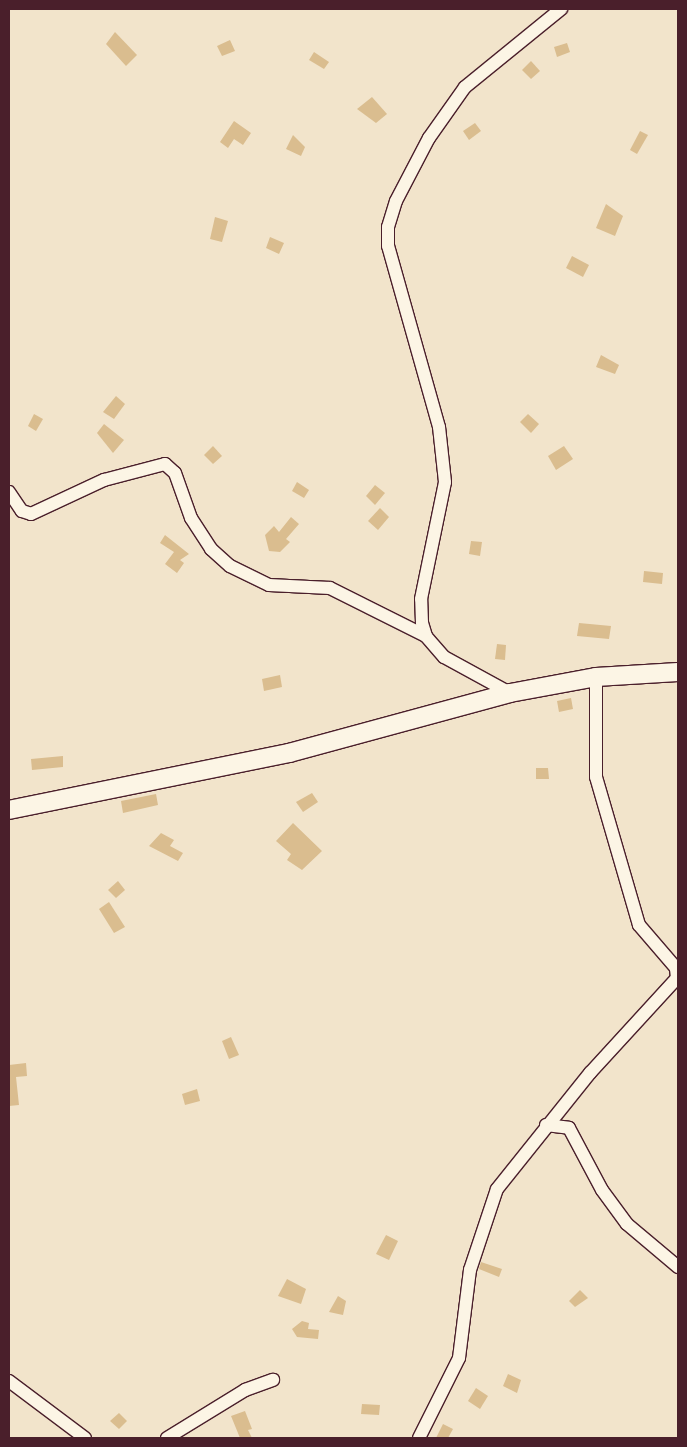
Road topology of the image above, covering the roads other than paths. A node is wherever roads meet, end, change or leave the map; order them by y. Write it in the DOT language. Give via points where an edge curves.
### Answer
graph roads {
  1 [pos="561,9"];
  2 [pos="9,492"];
  3 [pos="426,636"];
  4 [pos="678,672"];
  5 [pos="596,677"];
  6 [pos="510,693"];
  7 [pos="9,810"];
  8 [pos="546,1125"];
  9 [pos="678,1267"];
  10 [pos="273,1380"];
  11 [pos="9,1381"];
  12 [pos="85,1438"];
  13 [pos="167,1438"];
  14 [pos="419,1438"];
  1 -- 3 [label="street" via="465,87 429,138 396,201 388,227 388,246 439,427 445,482 421,599"];
  2 -- 3 [label="street" via="22,511 31,514 104,480 165,464 175,473 191,518 211,548 230,566 269,585 330,588"];
  3 -- 6 [label="street" via="444,657"];
  4 -- 5 [label="street"];
  5 -- 6 [label="street"];
  5 -- 8 [label="street" via="596,777 639,925 676,968 677,978"];
  6 -- 7 [label="street" via="289,753"];
  8 -- 9 [label="street" via="569,1128 602,1190 627,1224"];
  8 -- 14 [label="street" via="498,1188 482,1224 470,1270 459,1358"];
  10 -- 13 [label="street" via="245,1390"];
  11 -- 12 [label="street"];
}
